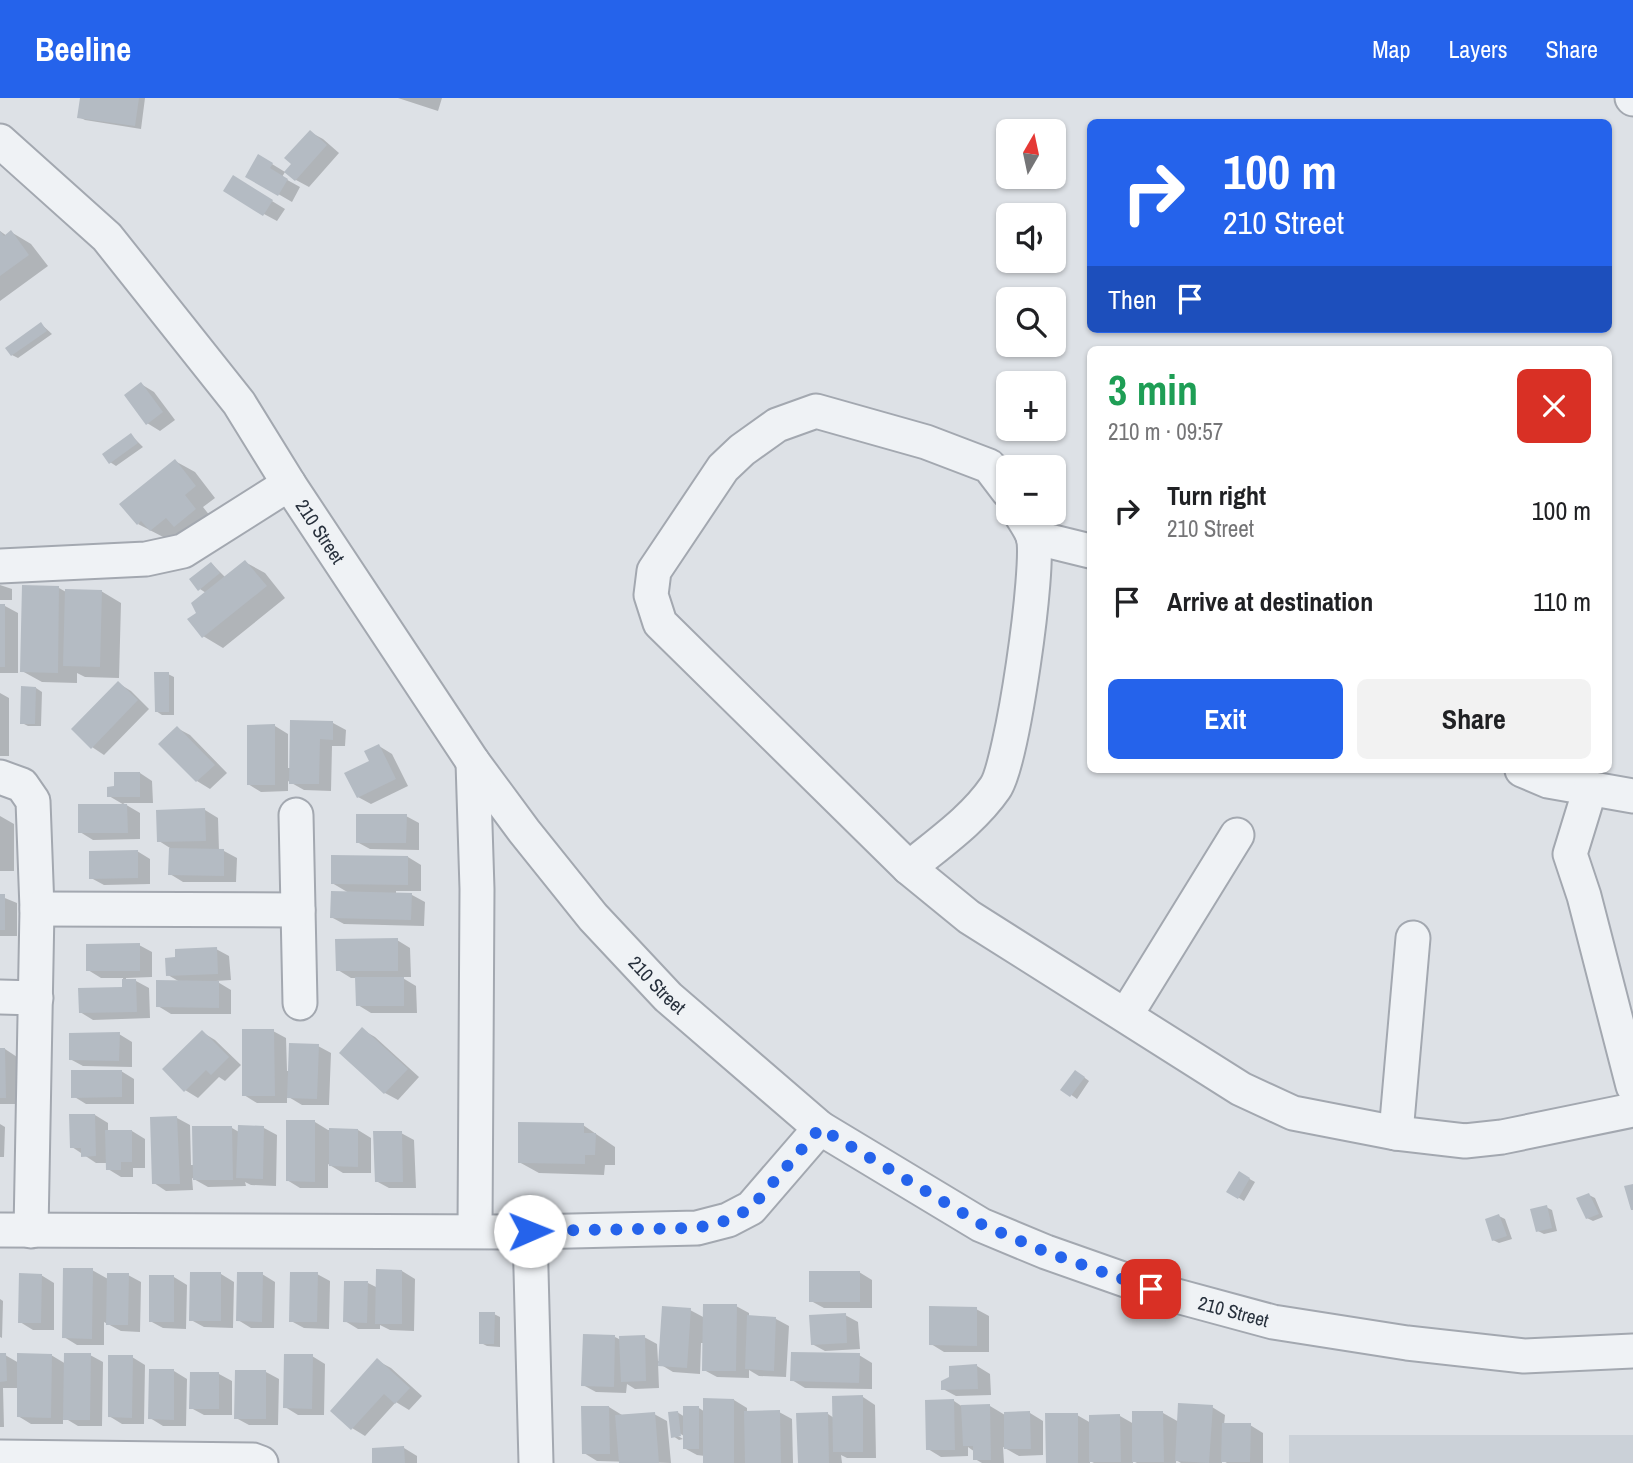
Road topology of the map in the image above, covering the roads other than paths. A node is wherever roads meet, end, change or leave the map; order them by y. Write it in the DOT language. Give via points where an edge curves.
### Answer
graph roads {
  1 [pos="4,153"];
  2 [pos="996,475"];
  3 [pos="289,484"];
  4 [pos="1026,525"];
  5 [pos="1087,550"];
  6 [pos="0,566"];
  7 [pos="473,762"];
  8 [pos="1529,773"];
  9 [pos="0,776"];
  10 [pos="1590,789"];
  11 [pos="1633,796"];
  12 [pos="296,815"];
  13 [pos="1237,835"];
  14 [pos="909,868"];
  15 [pos="37,909"];
  16 [pos="298,910"];
  17 [pos="1413,938"];
  18 [pos="0,997"];
  19 [pos="36,998"];
  20 [pos="300,1003"];
  21 [pos="1126,1015"];
  22 [pos="1633,1086"];
  23 [pos="1633,1110"];
  24 [pos="820,1128"];
  25 [pos="1396,1133"];
  26 [pos="15,1231"];
  27 [pos="475,1231"];
  28 [pos="530,1231"];
  29 [pos="1633,1351"];
  30 [pos="0,1457"];
  31 [pos="261,1463"];
  32 [pos="536,1463"];
  1 -- 3 [label="street, 210 Street" via="107,237 239,402"];
  2 -- 14 [label="street" via="989,466 926,442 816,411 776,425 723,468 654,571 650,595 660,624"];
  3 -- 6 [label="street" via="183,551 146,559"];
  3 -- 7 [label="street, 210 Street"];
  4 -- 5 [label="street"];
  4 -- 14 [label="street" via="1034,593 1007,757 997,786 972,816"];
  7 -- 24 [label="street, 210 Street" via="628,957"];
  7 -- 27 [label="street"];
  8 -- 10 [label="street"];
  9 -- 15 [label="street" via="22,785 33,801"];
  10 -- 11 [label="street"];
  10 -- 22 [label="street" via="1570,854"];
  12 -- 16 [label="street"];
  13 -- 21 [label="street"];
  14 -- 21 [label="street" via="969,916"];
  15 -- 16 [label="street"];
  15 -- 19 [label="street"];
  16 -- 20 [label="street"];
  17 -- 25 [label="street"];
  18 -- 19 [label="street"];
  19 -- 26 [label="street"];
  21 -- 25 [label="street" via="1241,1089 1293,1113"];
  23 -- 25 [label="street" via="1465,1141"];
  24 -- 28 [label="street" via="751,1208 728,1220 697,1228"];
  24 -- 29 [label="street, 210 Street" via="981,1224 1151,1289 1273,1322 1407,1343 1524,1356"];
  26 -- 27 [label="street"];
  27 -- 28 [label="street"];
  28 -- 32 [label="street"];
  30 -- 31 [label="street"];
}
